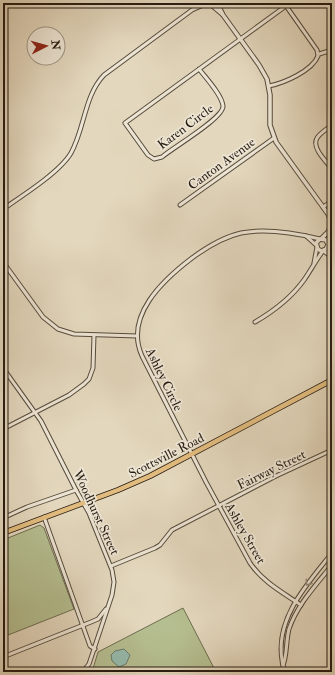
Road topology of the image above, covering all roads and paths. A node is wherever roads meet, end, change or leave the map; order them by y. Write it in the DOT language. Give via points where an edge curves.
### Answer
graph roads {
  1 [pos="198,3"];
  2 [pos="209,3"];
  3 [pos="217,3"];
  4 [pos="290,3"];
  5 [pos="285,4"];
  6 [pos="192,10"];
  7 [pos="223,15"];
  8 [pos="241,39"];
  9 [pos="329,51"];
  10 [pos="318,54"];
  11 [pos="199,69"];
  12 [pos="269,86"];
  13 [pos="332,125"];
  14 [pos="274,138"];
  15 [pos="332,169"];
  16 [pos="332,201"];
  17 [pos="180,205"];
  18 [pos="323,207"];
  19 [pos="3,209"];
  20 [pos="332,222"];
  21 [pos="332,232"];
  22 [pos="306,236"];
  23 [pos="321,239"];
  24 [pos="328,244"];
  25 [pos="316,246"];
  26 [pos="323,251"];
  27 [pos="332,253"];
  28 [pos="332,257"];
  29 [pos="3,262"];
  30 [pos="314,263"];
  31 [pos="255,322"];
  32 [pos="94,335"];
  33 [pos="137,336"];
  34 [pos="3,368"];
  35 [pos="332,380"];
  36 [pos="36,413"];
  37 [pos="3,428"];
  38 [pos="332,450"];
  39 [pos="192,455"];
  40 [pos="76,490"];
  41 [pos="84,503"];
  42 [pos="219,506"];
  43 [pos="44,517"];
  44 [pos="3,518"];
  45 [pos="3,533"];
  46 [pos="332,553"];
  47 [pos="332,565"];
  48 [pos="111,566"];
  49 [pos="295,601"];
  50 [pos="109,604"];
  51 [pos="301,605"];
  52 [pos="83,626"];
  53 [pos="94,649"];
  54 [pos="3,657"];
  55 [pos="283,666"];
  56 [pos="79,672"];
  57 [pos="285,672"];
  1 -- 6 [label="street"];
  2 -- 6 [label="street"];
  2 -- 7 [label="street"];
  3 -- 7 [label="street"];
  4 -- 5 [label="street, Karen Circle"];
  5 -- 8 [label="street, Karen Circle"];
  5 -- 10 [label="street"];
  6 -- 19 [label="street" via="104,75 92,93 76,142 65,161"];
  7 -- 8 [label="street"];
  8 -- 11 [label="street, Karen Circle"];
  8 -- 12 [label="street" via="265,74"];
  9 -- 10 [label="street"];
  10 -- 12 [label="street" via="318,58 296,76"];
  11 -- 11 [label="street, Karen Circle" via="125,123 148,155 154,159 162,157 222,111 219,95"];
  12 -- 14 [label="street" via="270,125"];
  13 -- 15 [label="street" via="317,137 316,143"];
  14 -- 17 [label="street, Canton Avenue"];
  14 -- 18 [label="street"];
  16 -- 18 [label="street"];
  18 -- 20 [label="street"];
  20 -- 23 [label="street" via="329,231"];
  21 -- 24 [label="street"];
  22 -- 23 [label="street, Ashley Circle"];
  22 -- 25 [label="street"];
  22 -- 33 [label="street, Ashley Circle" via="255,231 219,241 182,266 162,284 140,319"];
  23 -- 24 [label="street" via="326,240"];
  23 -- 25 [label="street" via="317,241"];
  24 -- 26 [label="street"];
  24 -- 27 [label="street"];
  25 -- 26 [label="street"];
  25 -- 30 [label="street"];
  26 -- 28 [label="street"];
  26 -- 30 [label="street"];
  29 -- 32 [label="street" via="43,317 54,326 70,334"];
  30 -- 31 [label="street" via="291,295"];
  32 -- 33 [label="street"];
  32 -- 36 [label="street" via="94,364 87,381 74,393"];
  33 -- 39 [label="street, Ashley Circle" via="142,356"];
  34 -- 36 [label="street, Woodhurst Street"];
  35 -- 39 [label="main road, Scottsville Road"];
  36 -- 37 [label="street"];
  36 -- 40 [label="street, Woodhurst Street"];
  38 -- 42 [label="street, Fairway Street"];
  39 -- 41 [label="main road, Scottsville Road" via="141,481"];
  39 -- 42 [label="street, Ashley Street"];
  40 -- 41 [label="street, Woodhurst Street"];
  40 -- 44 [label="street"];
  41 -- 43 [label="main road, Scottsville Road"];
  41 -- 48 [label="street, Woodhurst Street"];
  42 -- 48 [label="street, Fairway Street" via="172,530 159,546"];
  42 -- 49 [label="street, Ashley Street" via="243,552 258,573 272,587"];
  43 -- 45 [label="main road, Scottsville Road"];
  43 -- 52 [label="street"];
  46 -- 49 [label="street, one-way"];
  47 -- 51 [label="street"];
  48 -- 50 [label="street, Woodhurst Street" via="114,582"];
  49 -- 51 [label="street, Ashley Street"];
  49 -- 55 [label="street" via="288,615 283,636"];
  50 -- 52 [label="street" via="98,619"];
  50 -- 53 [label="street, Woodhurst Street"];
  51 -- 55 [label="street" via="288,633"];
  52 -- 53 [label="street" via="90,646"];
  52 -- 54 [label="street"];
  53 -- 56 [label="street, Woodhurst Street" via="88,667"];
  55 -- 57 [label="street"];
}
